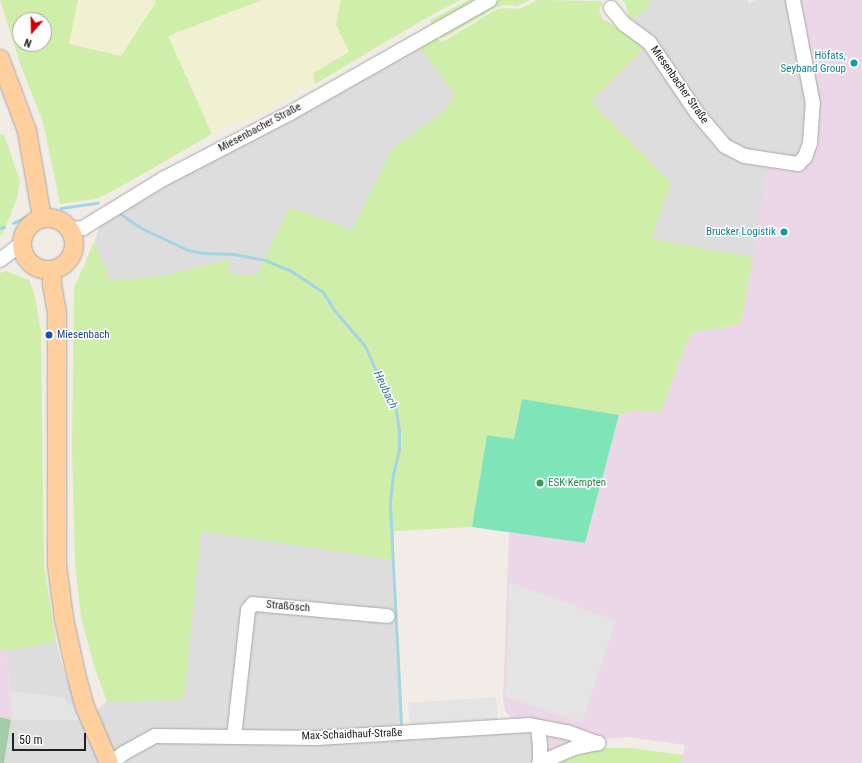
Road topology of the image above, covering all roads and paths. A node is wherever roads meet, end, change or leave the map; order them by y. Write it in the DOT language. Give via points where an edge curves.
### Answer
graph roads {
  1 [pos="490,0"];
  2 [pos="793,0"];
  3 [pos="611,8"];
  4 [pos="0,59"];
  5 [pos="42,218"];
  6 [pos="70,230"];
  7 [pos="21,244"];
  8 [pos="0,260"];
  9 [pos="52,270"];
  10 [pos="387,616"];
  11 [pos="538,727"];
  12 [pos="234,737"];
  13 [pos="110,763"];
  14 [pos="539,763"];
  1 -- 6 [label="street, Miesenbacher Straße" via="292,112 163,179 83,228"];
  2 -- 3 [label="street, Miesenbacher Straße" via="813,104 810,143 805,157 798,164 745,156 725,146 697,113 649,42 624,24"];
  4 -- 5 [label="main road" via="27,131"];
  5 -- 6 [label="main road" via="58,220"];
  5 -- 7 [label="main road" via="32,222 23,233"];
  6 -- 9 [label="main road" via="74,242 71,255 62,266"];
  7 -- 8 [label="street"];
  7 -- 9 [label="main road" via="26,259 36,267"];
  9 -- 13 [label="main road" via="57,321 57,564 64,619 84,704"];
  10 -- 12 [label="street, Straßösch" via="253,604 248,610"];
  11 -- 12 [label="street, Max-Schaidhauf-Straße" via="508,726 317,738"];
  11 -- 14 [label="street"];
  11 -- 14 [label="street, Max-Schaidhauf-Straße" via="566,732 598,743 574,748"];
  12 -- 13 [label="street, Max-Schaidhauf-Straße" via="155,736"];
}
